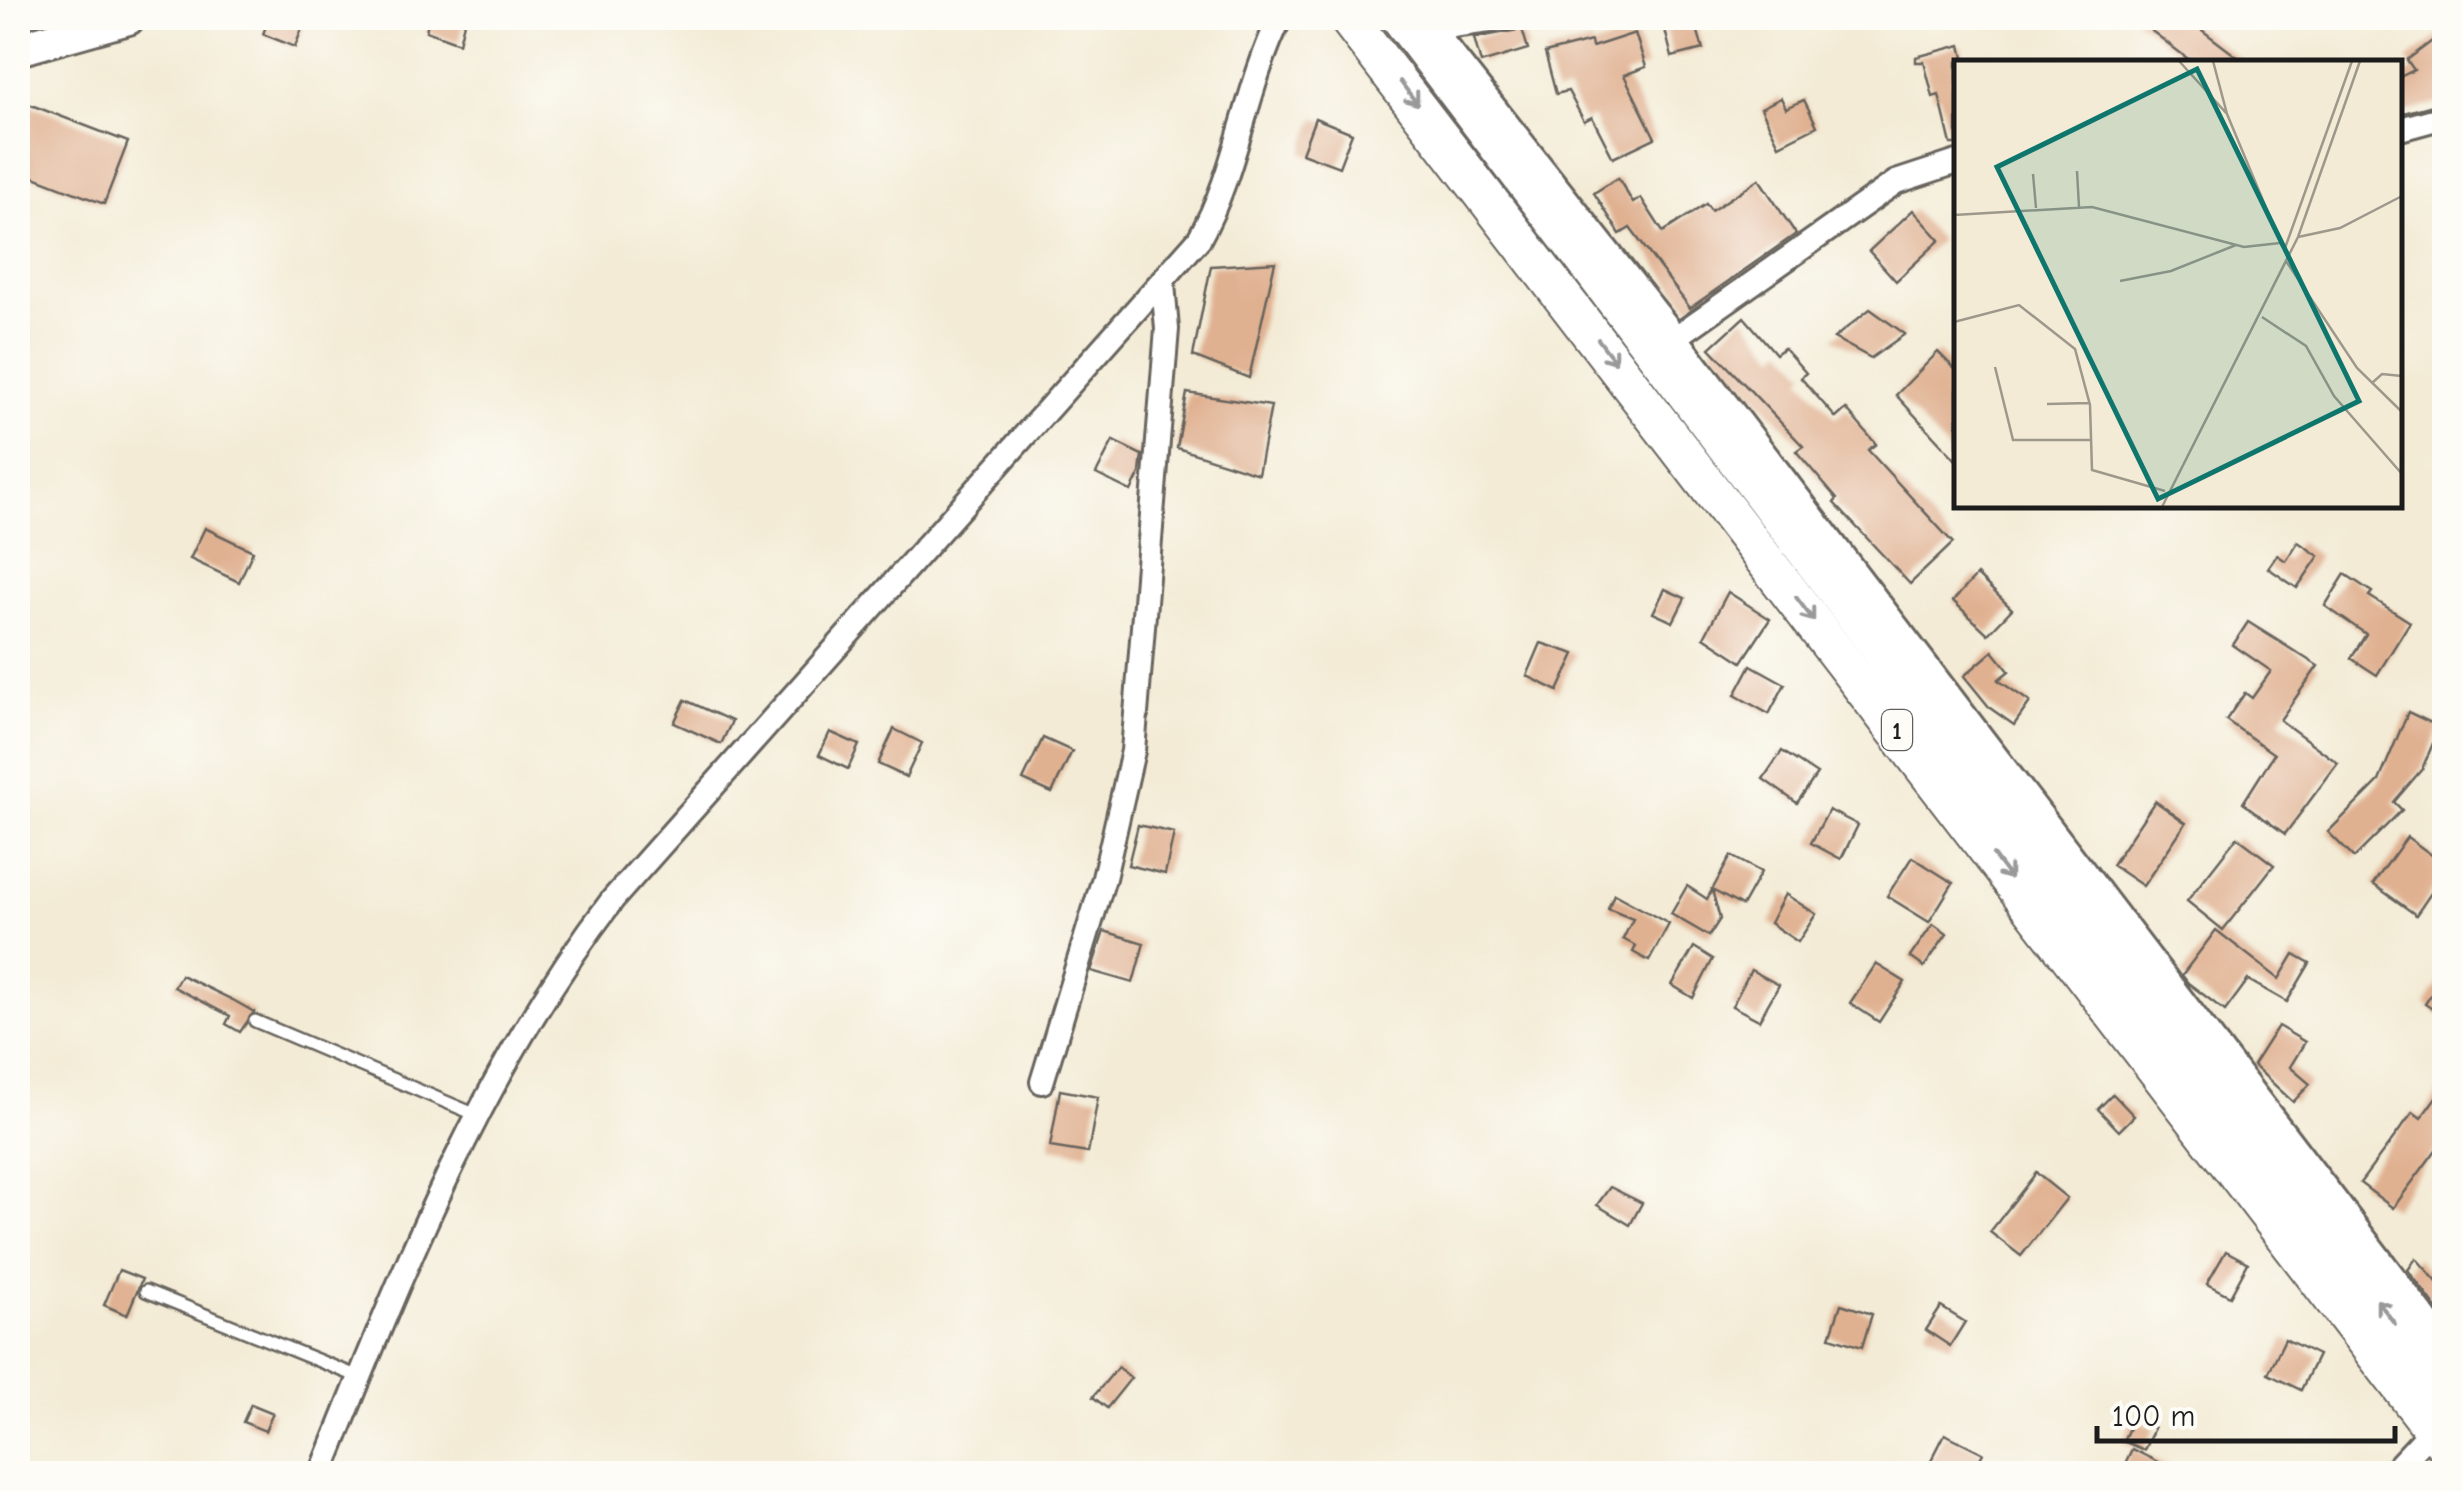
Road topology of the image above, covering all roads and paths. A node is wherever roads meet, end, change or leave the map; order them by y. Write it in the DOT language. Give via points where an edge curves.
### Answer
graph roads {
  1 [pos="128,18"];
  2 [pos="1280,18"];
  3 [pos="1348,18"];
  4 [pos="1512,18"];
  5 [pos="1415,26"];
  6 [pos="18,49"];
  7 [pos="2444,117"];
  8 [pos="2402,128"];
  9 [pos="1954,163"];
  10 [pos="1163,284"];
  11 [pos="1676,337"];
  12 [pos="256,1021"];
  13 [pos="1042,1082"];
  14 [pos="479,1116"];
  15 [pos="146,1290"];
  16 [pos="2444,1342"];
  17 [pos="359,1377"];
  18 [pos="2444,1390"];
  19 [pos="2439,1436"];
  20 [pos="321,1474"];
  21 [pos="2392,1474"];
  1 -- 6 [label="street"];
  2 -- 10 [label="street" via="1260,59 1212,217"];
  3 -- 19 [label="main road, 1, one-way"];
  4 -- 5 [label="street"];
  5 -- 11 [label="street"];
  18 -- 5 [label="main road, 1, one-way"];
  7 -- 8 [label="street"];
  9 -- 11 [label="street" via="1896,182"];
  10 -- 13 [label="street" via="1167,330 1132,751 1104,878"];
  10 -- 14 [label="street" via="613,900 563,964"];
  11 -- 16 [label="street"];
  12 -- 14 [label="lane"];
  14 -- 17 [label="street"];
  15 -- 17 [label="lane"];
  17 -- 20 [label="street"];
  19 -- 21 [label="street"];
}
